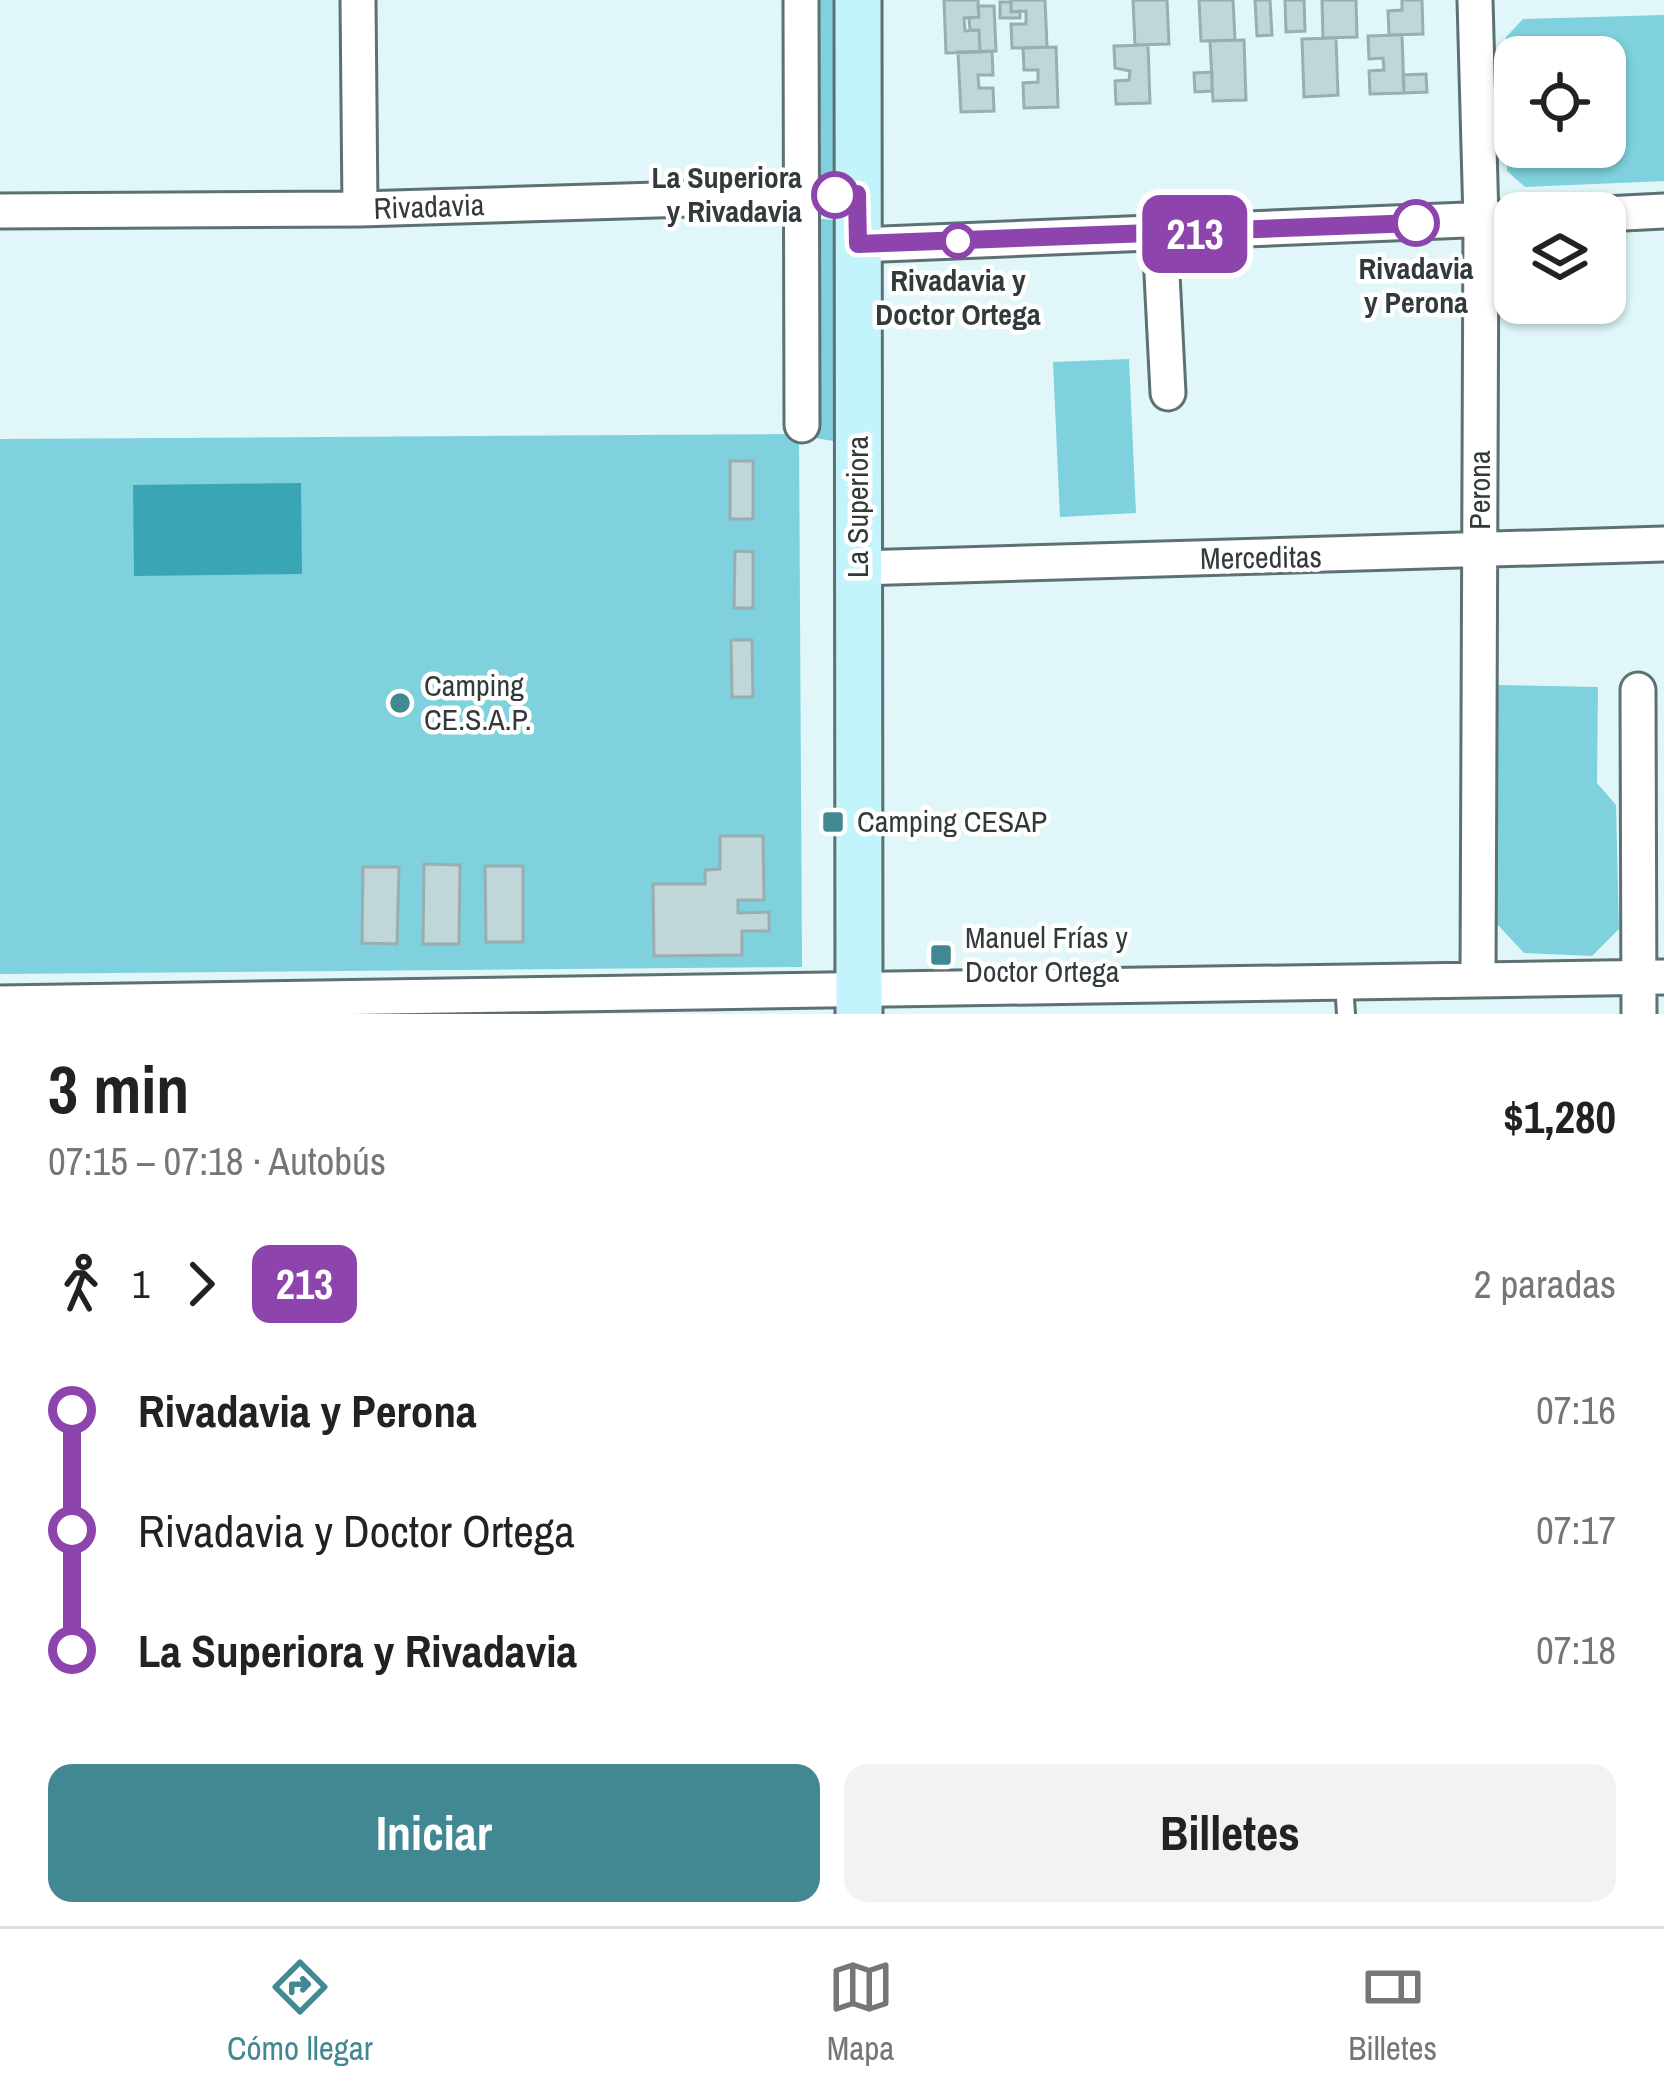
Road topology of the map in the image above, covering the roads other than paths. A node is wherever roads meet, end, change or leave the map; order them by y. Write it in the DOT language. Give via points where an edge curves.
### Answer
graph roads {
  1 [pos="358,0"];
  2 [pos="801,0"];
  3 [pos="858,0"];
  4 [pos="1474,0"];
  5 [pos="857,194"];
  6 [pos="801,196"];
  7 [pos="360,209"];
  8 [pos="0,211"];
  9 [pos="1664,211"];
  10 [pos="1626,213"];
  11 [pos="1494,219"];
  12 [pos="1481,220"];
  13 [pos="1160,236"];
  14 [pos="858,244"];
  15 [pos="1168,393"];
  16 [pos="802,424"];
  17 [pos="1664,544"];
  18 [pos="1480,552"];
  19 [pos="859,568"];
  20 [pos="1638,690"];
  21 [pos="1652,977"];
  22 [pos="1478,980"];
  23 [pos="1345,998"];
  24 [pos="859,1002"];
  25 [pos="0,1003"];
  26 [pos="39,1008"];
  27 [pos="1639,1014"];
  1 -- 7 [label="street"];
  2 -- 6 [label="street"];
  3 -- 5 [label="main road, La Superiora"];
  4 -- 12 [label="street, Perona"];
  5 -- 6 [label="street, Rivadavia"];
  5 -- 14 [label="main road, La Superiora"];
  6 -- 7 [label="street, Rivadavia"];
  6 -- 16 [label="street"];
  7 -- 8 [label="street, Rivadavia"];
  9 -- 10 [label="street"];
  11 -- 12 [label="street"];
  12 -- 13 [label="street"];
  12 -- 18 [label="street, Perona"];
  13 -- 14 [label="street"];
  13 -- 15 [label="street"];
  14 -- 19 [label="main road, La Superiora"];
  17 -- 18 [label="street, Merceditas"];
  18 -- 19 [label="street, Merceditas"];
  18 -- 22 [label="street, Perona"];
  19 -- 24 [label="main road, La Superiora"];
  20 -- 21 [label="street"];
  21 -- 22 [label="street"];
  21 -- 27 [label="street"];
  22 -- 23 [label="street"];
  23 -- 24 [label="street"];
  24 -- 26 [label="street"];
  25 -- 26 [label="street"];
}
